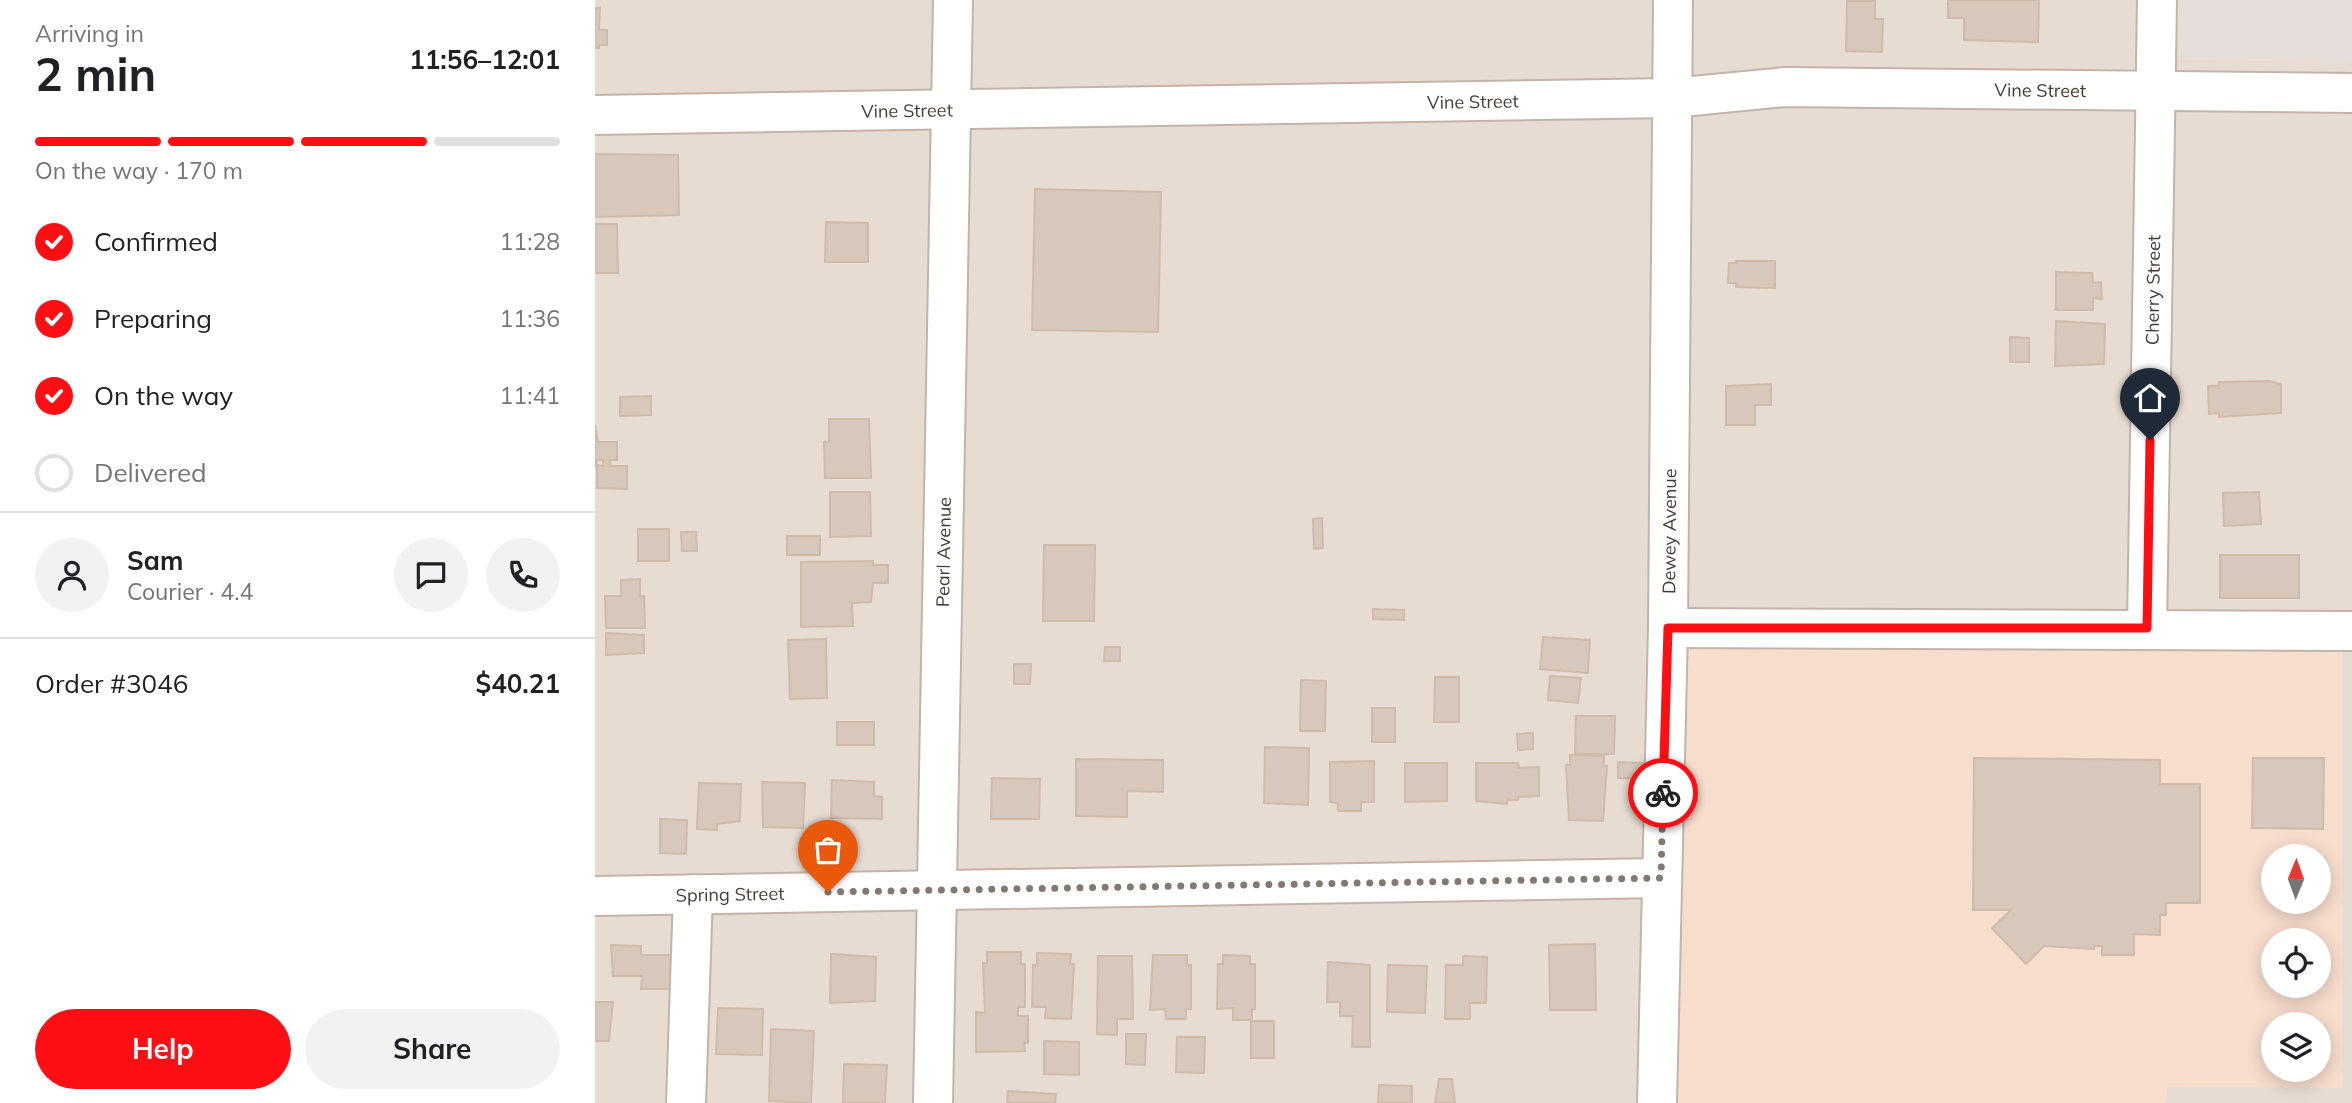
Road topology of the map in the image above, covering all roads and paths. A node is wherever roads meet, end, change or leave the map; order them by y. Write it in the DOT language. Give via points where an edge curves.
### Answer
graph roads {
  1 [pos="953,0"];
  2 [pos="1673,0"];
  3 [pos="2157,0"];
  4 [pos="2156,91"];
  5 [pos="2352,93"];
  6 [pos="1672,98"];
  7 [pos="951,107"];
  8 [pos="595,115"];
  9 [pos="1668,628"];
  10 [pos="2147,628"];
  11 [pos="2352,631"];
  12 [pos="1661,878"];
  13 [pos="935,891"];
  14 [pos="693,894"];
  15 [pos="595,896"];
  16 [pos="686,1103"];
  17 [pos="933,1103"];
  18 [pos="1657,1103"];
  1 -- 7 [label="street, Pearl Avenue"];
  2 -- 6 [label="street, Dewey Avenue"];
  3 -- 4 [label="street, Cherry Street"];
  4 -- 5 [label="street, Vine Street"];
  4 -- 6 [label="street, Vine Street" via="1785,87"];
  4 -- 10 [label="street, Cherry Street"];
  6 -- 7 [label="street, Vine Street"];
  6 -- 9 [label="street, Dewey Avenue"];
  7 -- 8 [label="street, Vine Street"];
  7 -- 13 [label="street, Pearl Avenue"];
  9 -- 10 [label="street"];
  9 -- 12 [label="street, Dewey Avenue"];
  10 -- 11 [label="street"];
  12 -- 13 [label="street, Spring Street"];
  12 -- 18 [label="street, Dewey Avenue"];
  13 -- 14 [label="street, Spring Street"];
  13 -- 17 [label="street, Pearl Avenue"];
  14 -- 15 [label="street, Spring Street"];
  14 -- 16 [label="street"];
}
